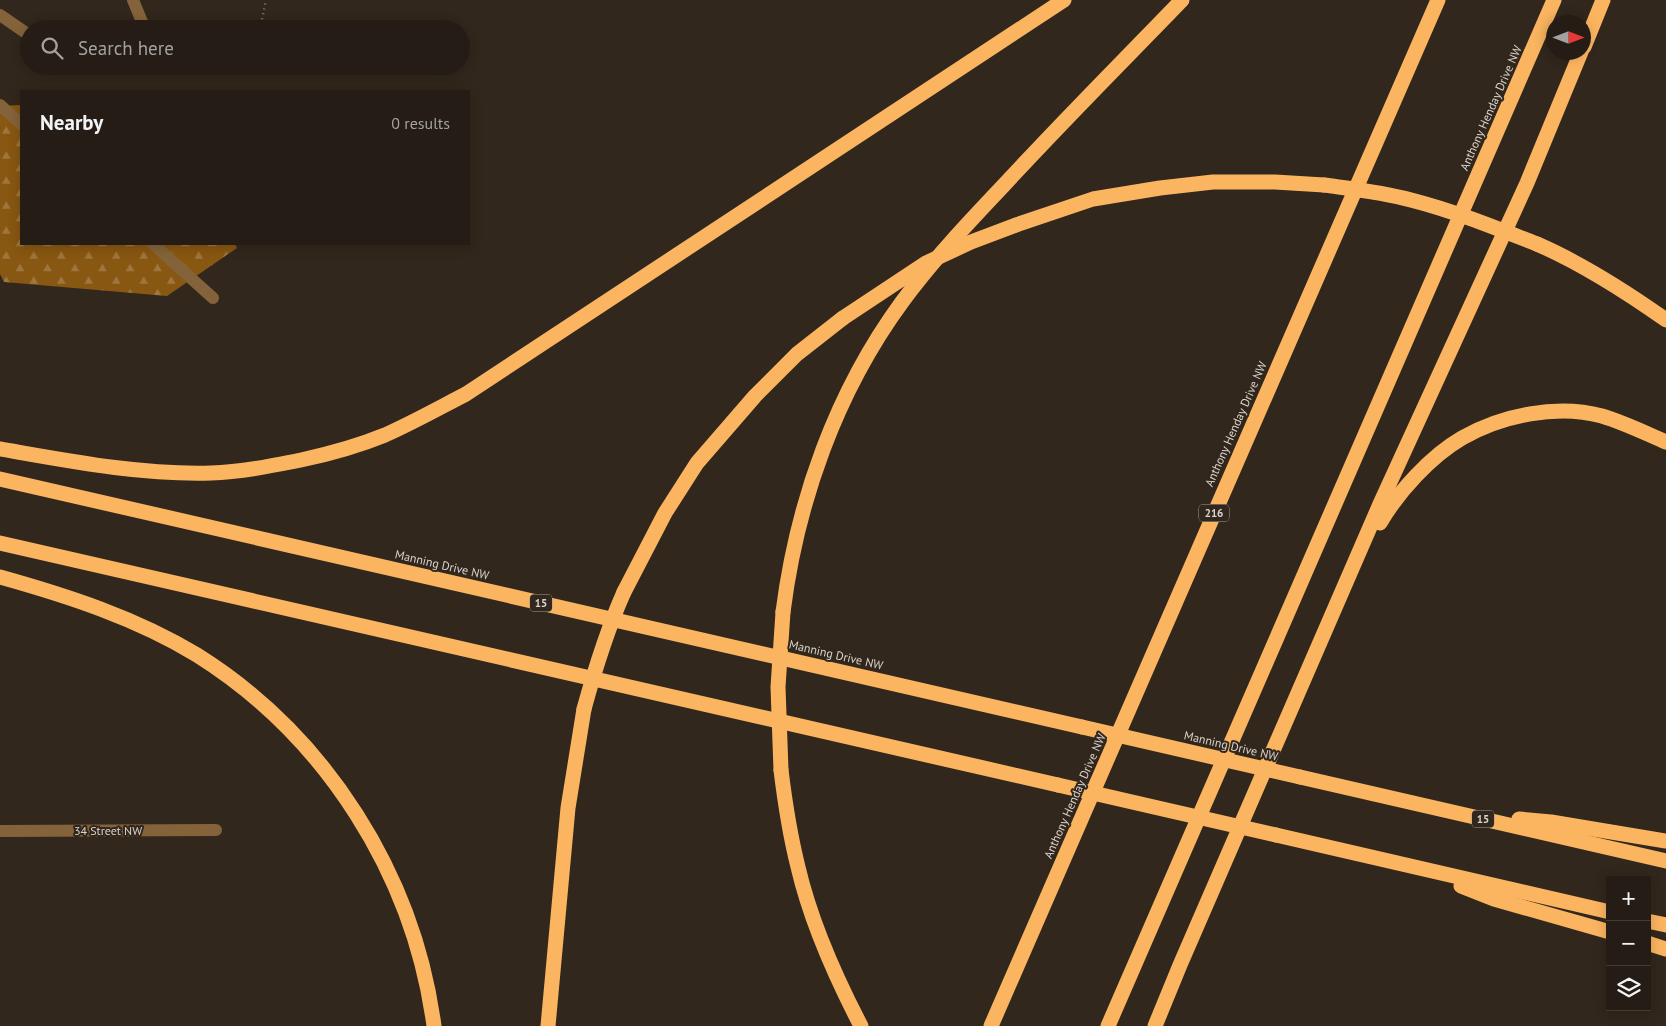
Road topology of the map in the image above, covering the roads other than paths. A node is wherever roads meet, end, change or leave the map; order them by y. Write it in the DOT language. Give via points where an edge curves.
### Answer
graph roads {
  1 [pos="133,0"];
  2 [pos="1064,0"];
  3 [pos="1182,0"];
  4 [pos="1438,0"];
  5 [pos="1554,0"];
  6 [pos="1603,0"];
  7 [pos="0,15"];
  8 [pos="141,20"];
  9 [pos="20,29"];
  10 [pos="1591,30"];
  11 [pos="1578,60"];
  12 [pos="0,105"];
  13 [pos="20,123"];
  14 [pos="155,245"];
  15 [pos="213,298"];
  16 [pos="1666,320"];
  17 [pos="1666,442"];
  18 [pos="0,449"];
  19 [pos="0,479"];
  20 [pos="0,544"];
  21 [pos="0,577"];
  22 [pos="1348,578"];
  23 [pos="1462,814"];
  24 [pos="216,830"];
  25 [pos="0,831"];
  26 [pos="1666,841"];
  27 [pos="1666,861"];
  28 [pos="1415,868"];
  29 [pos="1606,911"];
  30 [pos="1651,922"];
  31 [pos="1666,925"];
  32 [pos="1606,931"];
  33 [pos="1651,944"];
  34 [pos="1666,949"];
  35 [pos="1180,965"];
  36 [pos="434,1026"];
  37 [pos="548,1026"];
  38 [pos="862,1026"];
  39 [pos="991,1026"];
  40 [pos="1108,1026"];
  41 [pos="1155,1026"];
  42 [pos="1166,1026"];
  1 -- 8 [label="street"];
  2 -- 18 [label="highway" via="466,394 383,436 330,454 211,473 126,469"];
  3 -- 38 [label="highway, bridge" via="961,231 896,311 853,383 832,428 799,522 783,612 778,687 781,770 798,869 831,964"];
  4 -- 39 [label="highway, Anthony Henday Drive NW / 216"];
  5 -- 40 [label="highway, Anthony Henday Drive NW"];
  6 -- 10 [label="highway"];
  7 -- 9 [label="street"];
  11 -- 22 [label="highway" via="1527,183"];
  12 -- 13 [label="street"];
  14 -- 15 [label="street"];
  16 -- 37 [label="highway, bridge" via="1624,289 1537,244 1410,200 1324,185 1214,182 1094,199 971,242 926,263 843,318 797,354 755,396 698,463 665,513 624,592 608,627 584,709 568,808"];
  17 -- 22 [label="highway" via="1601,416 1576,412 1520,416 1489,425 1462,438 1419,474 1389,508"];
  19 -- 23 [label="highway, Manning Drive NW / 15, bridge"];
  20 -- 28 [label="highway, bridge"];
  21 -- 36 [label="highway" via="98,608 160,635 229,677 287,727 344,795 383,860 413,932"];
  22 -- 35 [label="highway"];
  23 -- 26 [label="highway" via="1551,822"];
  23 -- 27 [label="highway, Manning Drive NW / 15"];
  24 -- 25 [label="street, 34 Street NW"];
  28 -- 29 [label="highway"];
  28 -- 32 [label="highway" via="1494,899"];
  30 -- 31 [label="highway"];
  33 -- 34 [label="highway"];
  35 -- 41 [label="highway"];
  35 -- 42 [label="highway"];
}
